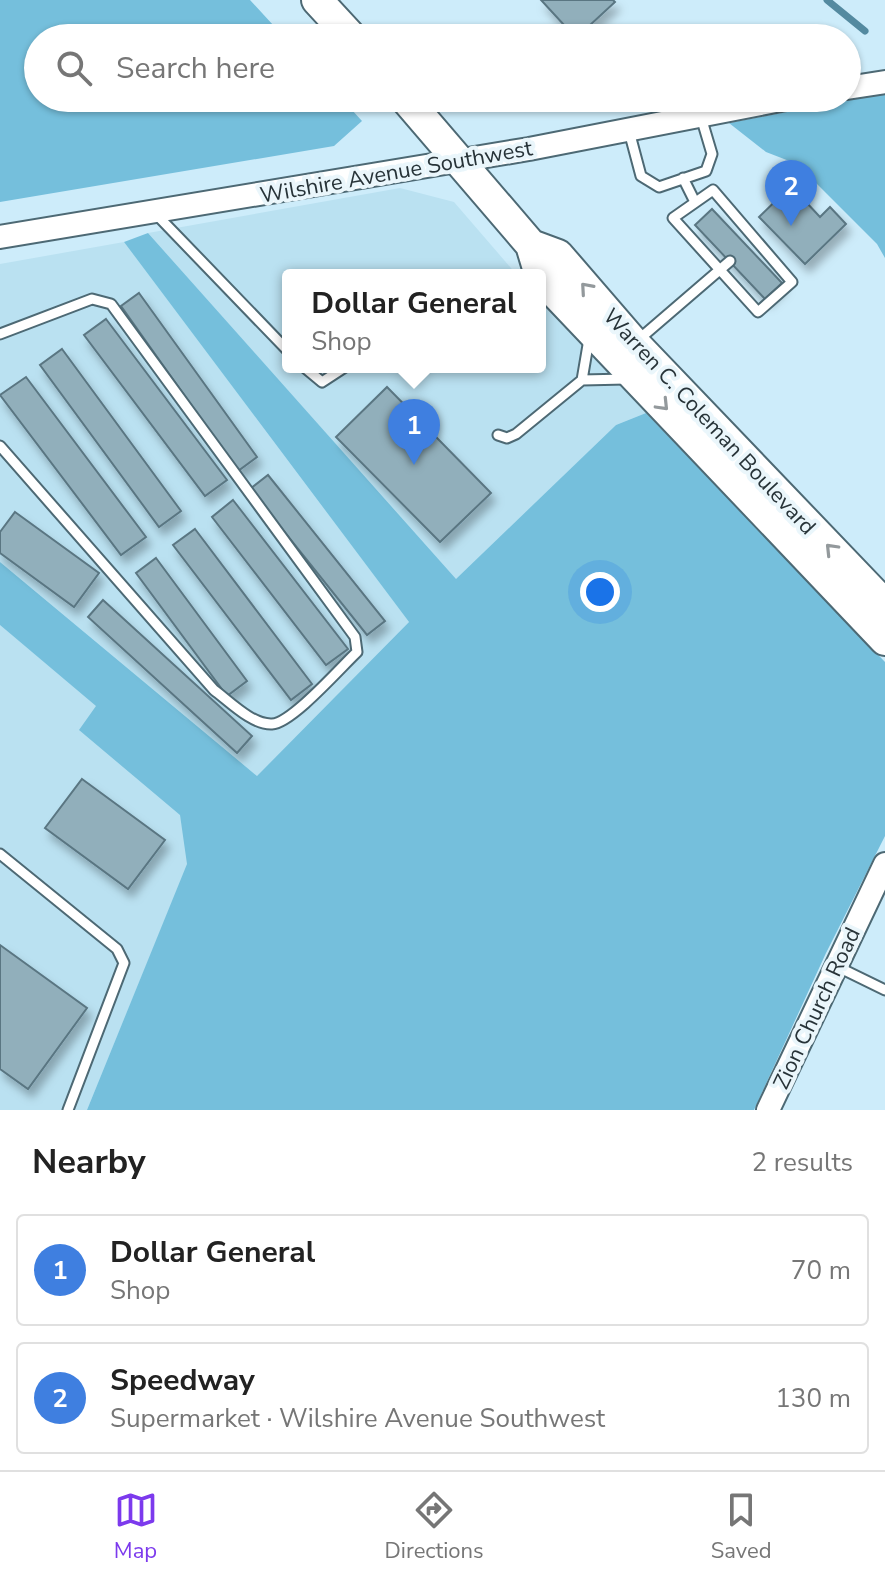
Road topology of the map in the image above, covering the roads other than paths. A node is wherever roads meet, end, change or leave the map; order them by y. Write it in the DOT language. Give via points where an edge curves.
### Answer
graph roads {
  1 [pos="317,0"];
  2 [pos="339,24"];
  3 [pos="885,82"];
  4 [pos="861,86"];
  5 [pos="417,112"];
  6 [pos="666,112"];
  7 [pos="689,112"];
  8 [pos="711,112"];
  9 [pos="700,114"];
  10 [pos="629,129"];
  11 [pos="460,160"];
  12 [pos="683,178"];
  13 [pos="695,202"];
  14 [pos="153,212"];
  15 [pos="735,216"];
  16 [pos="727,224"];
  17 [pos="0,237"];
  18 [pos="754,237"];
  19 [pos="710,240"];
  20 [pos="531,245"];
  21 [pos="746,245"];
  22 [pos="701,249"];
  23 [pos="730,261"];
  24 [pos="538,269"];
  25 [pos="720,270"];
  26 [pos="748,281"];
  27 [pos="546,282"];
  28 [pos="739,290"];
  29 [pos="590,328"];
  30 [pos="0,334"];
  31 [pos="634,343"];
  32 [pos="282,345"];
  33 [pos="311,373"];
  34 [pos="336,373"];
  35 [pos="637,379"];
  36 [pos="582,380"];
  37 [pos="498,435"];
  38 [pos="0,446"];
  39 [pos="885,605"];
  40 [pos="885,640"];
  41 [pos="0,854"];
  42 [pos="885,864"];
  43 [pos="834,966"];
  44 [pos="885,990"];
  45 [pos="68,1110"];
  46 [pos="768,1110"];
  1 -- 2 [label="highway"];
  3 -- 4 [label="street"];
  5 -- 11 [label="highway, Warren C. Coleman Boulevard"];
  6 -- 10 [label="street, Wilshire Avenue Southwest"];
  7 -- 9 [label="street, Wilshire Avenue Southwest"];
  8 -- 9 [label="street, Wilshire Avenue Southwest"];
  9 -- 12 [label="lane" via="712,154 706,171"];
  10 -- 11 [label="street, Wilshire Avenue Southwest"];
  10 -- 12 [label="lane" via="641,176 659,187"];
  11 -- 14 [label="street, Wilshire Avenue Southwest"];
  11 -- 20 [label="highway, Warren C. Coleman Boulevard"];
  12 -- 13 [label="lane"];
  13 -- 15 [label="lane" via="713,190"];
  13 -- 22 [label="lane" via="673,218"];
  14 -- 17 [label="street, Wilshire Avenue Southwest"];
  14 -- 32 [label="lane"];
  15 -- 16 [label="lane"];
  15 -- 18 [label="lane"];
  18 -- 21 [label="lane"];
  18 -- 28 [label="lane" via="768,261 792,282 758,312"];
  19 -- 22 [label="lane"];
  20 -- 24 [label="highway, Warren C. Coleman Boulevard"];
  31 -- 20 [label="highway, Warren C. Coleman Boulevard, one-way" via="558,255"];
  22 -- 25 [label="lane"];
  23 -- 25 [label="lane"];
  25 -- 28 [label="lane"];
  25 -- 31 [label="lane"];
  26 -- 28 [label="lane"];
  27 -- 29 [label="highway, Warren C. Coleman Boulevard"];
  29 -- 35 [label="highway, Warren C. Coleman Boulevard"];
  29 -- 36 [label="lane"];
  30 -- 38 [label="lane" via="92,299 111,304 355,637 357,652 288,717 273,724 255,720 214,690"];
  39 -- 31 [label="highway, Warren C. Coleman Boulevard, one-way"];
  33 -- 34 [label="lane" via="322,382"];
  35 -- 36 [label="lane"];
  35 -- 40 [label="highway, Warren C. Coleman Boulevard, one-way"];
  36 -- 37 [label="lane" via="516,434"];
  41 -- 45 [label="lane" via="117,949 124,963"];
  42 -- 43 [label="street, Zion Church Road"];
  43 -- 44 [label="lane"];
  43 -- 46 [label="street, Zion Church Road"];
}
